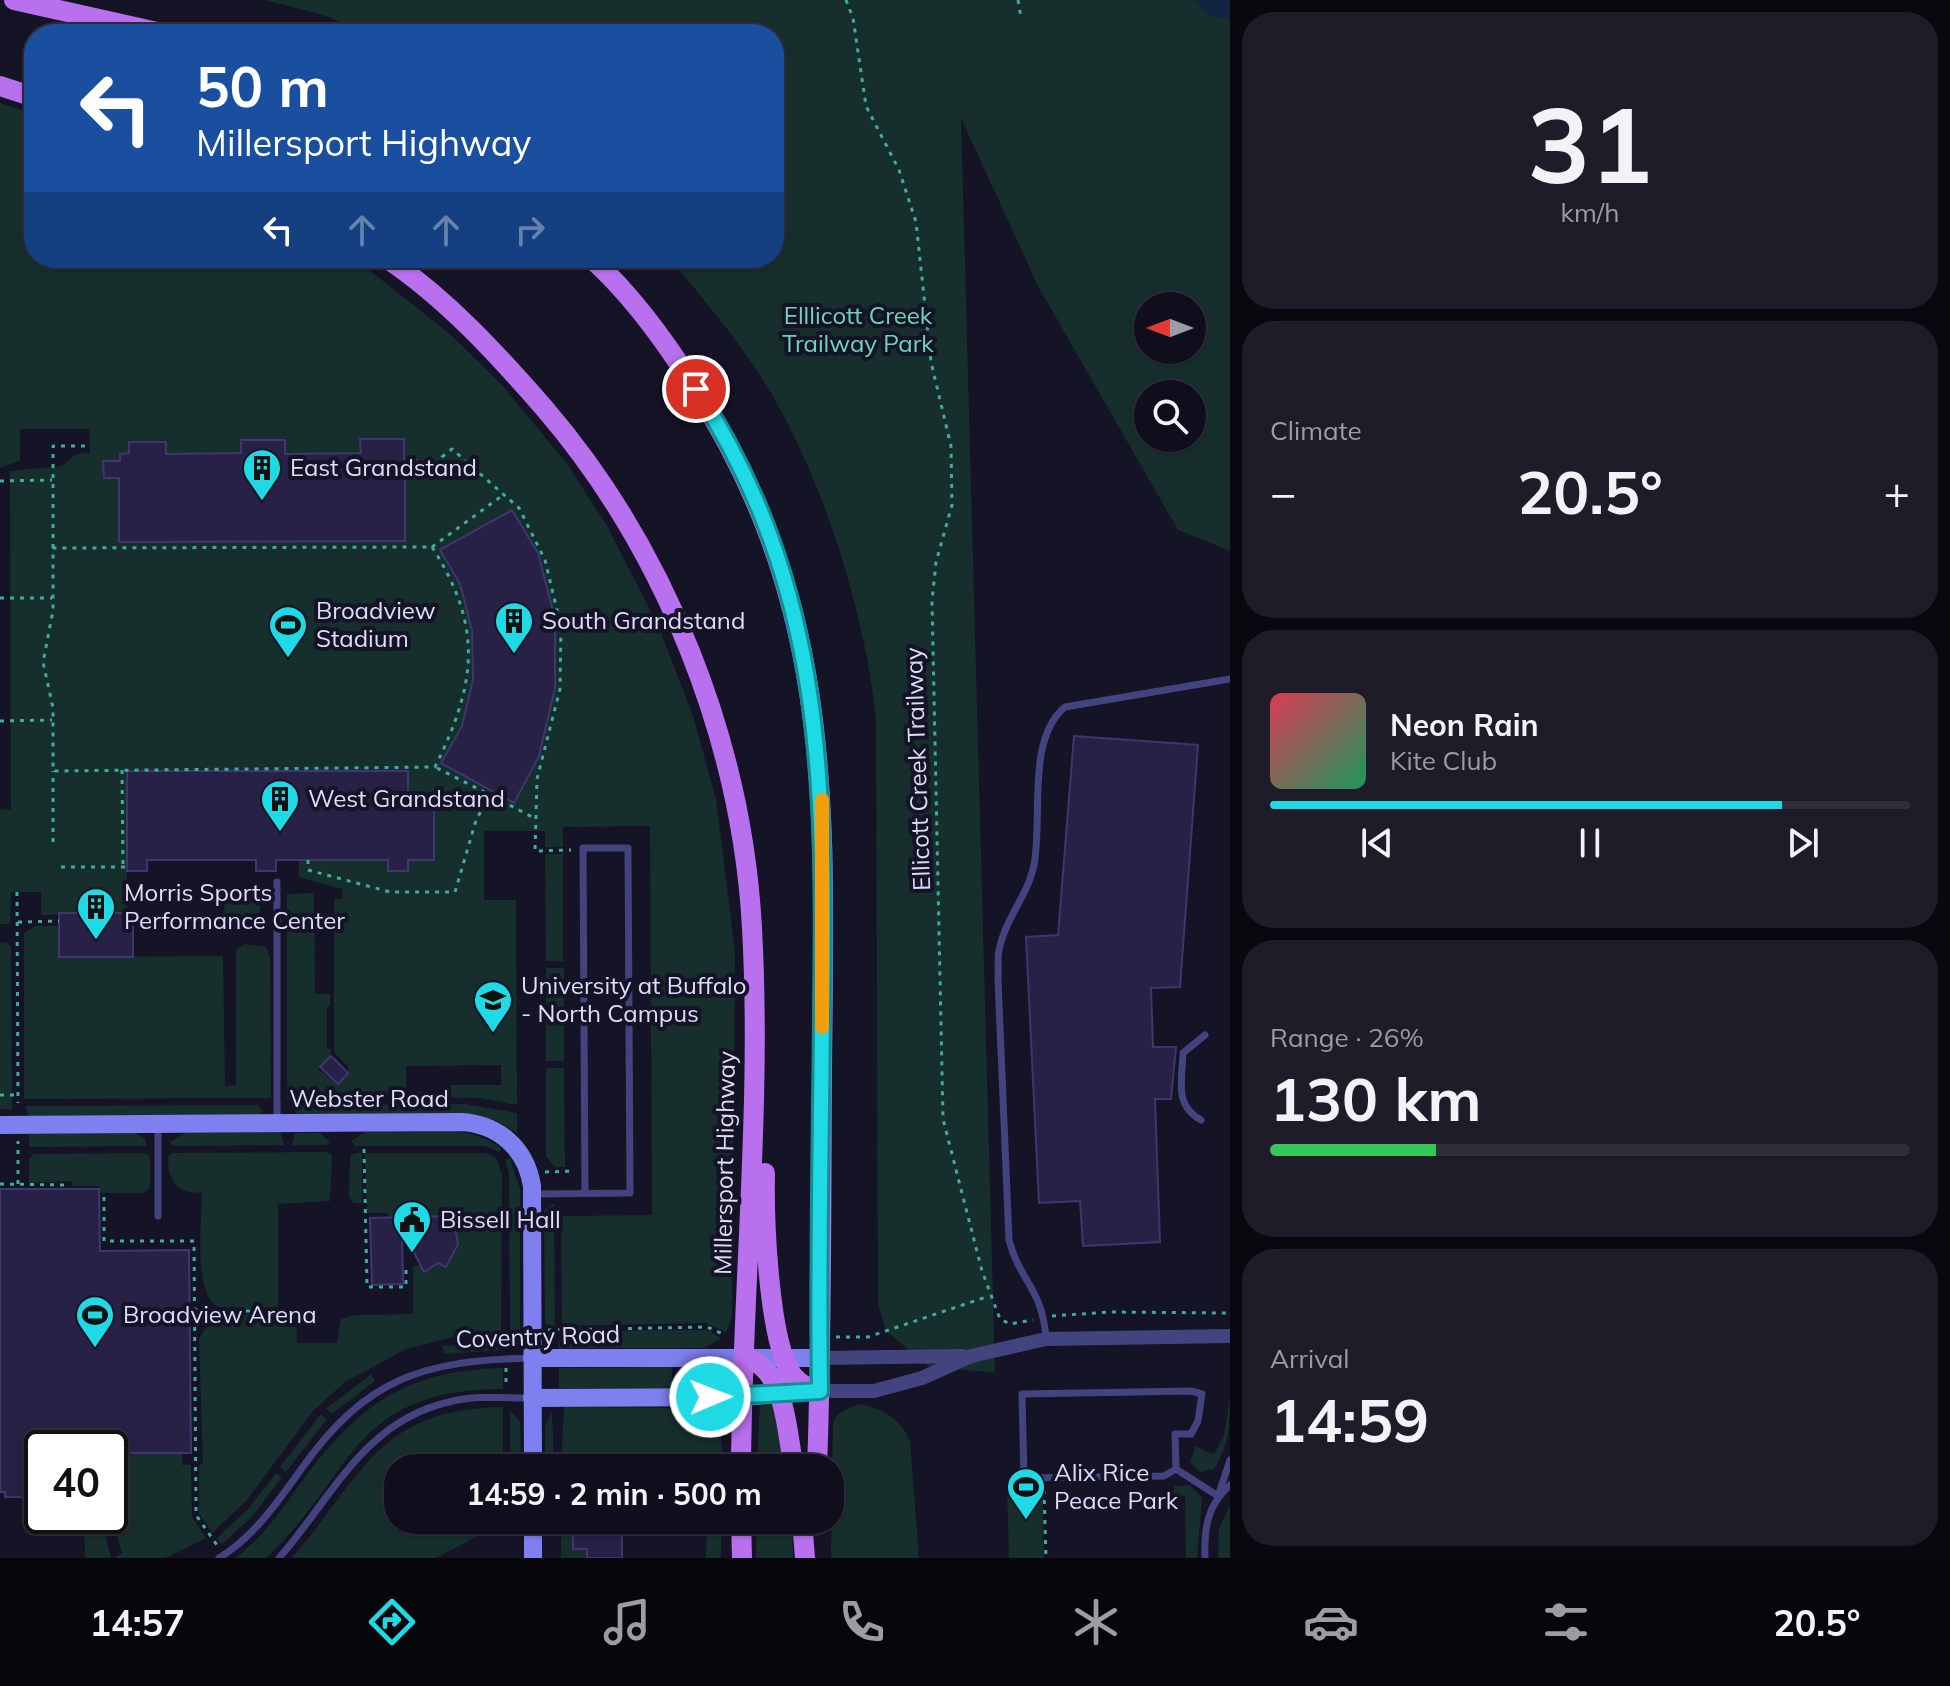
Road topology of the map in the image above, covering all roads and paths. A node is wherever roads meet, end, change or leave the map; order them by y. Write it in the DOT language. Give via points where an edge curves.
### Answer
graph roads {
  1 [pos="14,0"];
  2 [pos="846,0"];
  3 [pos="1018,0"];
  4 [pos="1021,18"];
  5 [pos="121,24"];
  6 [pos="0,86"];
  7 [pos="24,94"];
  8 [pos="398,268"];
  9 [pos="600,268"];
  10 [pos="90,446"];
  11 [pos="419,476"];
  12 [pos="53,480"];
  13 [pos="0,481"];
  14 [pos="503,495"];
  15 [pos="432,547"];
  16 [pos="53,548"];
  17 [pos="0,598"];
  18 [pos="53,598"];
  19 [pos="1230,679"];
  20 [pos="54,720"];
  21 [pos="0,721"];
  22 [pos="435,767"];
  23 [pos="122,770"];
  24 [pos="53,771"];
  25 [pos="498,799"];
  26 [pos="535,818"];
  27 [pos="53,842"];
  28 [pos="583,850"];
  29 [pos="308,860"];
  30 [pos="61,867"];
  31 [pos="277,882"];
  32 [pos="17,892"];
  33 [pos="59,921"];
  34 [pos="18,922"];
  35 [pos="1205,1035"];
  36 [pos="0,1095"];
  37 [pos="18,1095"];
  38 [pos="754,1097"];
  39 [pos="18,1103"];
  40 [pos="1201,1120"];
  41 [pos="158,1124"];
  42 [pos="277,1124"];
  43 [pos="9,1125"];
  44 [pos="364,1149"];
  45 [pos="585,1171"];
  46 [pos="545,1172"];
  47 [pos="0,1184"];
  48 [pos="18,1184"];
  49 [pos="64,1185"];
  50 [pos="585,1193"];
  51 [pos="532,1194"];
  52 [pos="104,1197"];
  53 [pos="158,1216"];
  54 [pos="406,1267"];
  55 [pos="990,1296"];
  56 [pos="194,1310"];
  57 [pos="296,1312"];
  58 [pos="1226,1313"];
  59 [pos="1045,1318"];
  60 [pos="548,1330"];
  61 [pos="723,1334"];
  62 [pos="1230,1336"];
  63 [pos="836,1337"];
  64 [pos="1046,1339"];
  65 [pos="971,1356"];
  66 [pos="532,1358"];
  67 [pos="746,1358"];
  68 [pos="785,1358"];
  69 [pos="819,1358"];
  70 [pos="506,1367"];
  71 [pos="506,1388"];
  72 [pos="820,1391"];
  73 [pos="778,1393"];
  74 [pos="742,1397"];
  75 [pos="532,1398"];
  76 [pos="533,1454"];
  77 [pos="741,1454"];
  78 [pos="791,1454"];
  79 [pos="818,1454"];
  80 [pos="1230,1460"];
  81 [pos="1176,1469"];
  82 [pos="1044,1484"];
  83 [pos="1230,1485"];
  84 [pos="1218,1496"];
  85 [pos="533,1534"];
  86 [pos="741,1534"];
  87 [pos="803,1534"];
  88 [pos="815,1534"];
  89 [pos="221,1556"];
  90 [pos="279,1558"];
  91 [pos="533,1558"];
  92 [pos="742,1558"];
  93 [pos="805,1558"];
  94 [pos="815,1558"];
  95 [pos="1046,1558"];
  96 [pos="1205,1558"];
  1 -- 5 [label="main road"];
  2 -- 55 [label="path, Ellicott Creek Trailway" via="866,106 899,170 916,222 931,362 951,446 952,505 936,562 932,601 943,1119"];
  3 -- 4 [label="path"];
  6 -- 7 [label="main road"];
  8 -- 38 [label="main road, Millersport Highway" via="455,314 574,443 649,561 679,628 731,786 744,861 752,925"];
  9 -- 69 [label="main road" via="641,311 713,415 770,534 808,670 824,828"];
  10 -- 12 [label="path" via="53,446"];
  11 -- 14 [label="path" via="441,475 442,457 452,449"];
  12 -- 13 [label="path"];
  12 -- 16 [label="path"];
  14 -- 15 [label="path"];
  14 -- 26 [label="path" via="519,508 539,544 561,627 560,689 537,779"];
  15 -- 16 [label="path"];
  15 -- 22 [label="path" via="455,586 470,655 464,703"];
  16 -- 18 [label="path"];
  17 -- 18 [label="path"];
  18 -- 20 [label="path" via="43,662"];
  19 -- 59 [label="lane" via="1065,707 1052,717 1043,737 1034,864 999,951 998,980 1009,1240 1016,1267 1032,1285"];
  20 -- 21 [label="path"];
  20 -- 24 [label="path"];
  22 -- 23 [label="path"];
  22 -- 25 [label="path"];
  23 -- 24 [label="path"];
  23 -- 30 [label="path" via="124,867"];
  24 -- 27 [label="path"];
  25 -- 26 [label="path"];
  25 -- 29 [label="path" via="477,817 455,892 390,892 308,870"];
  26 -- 28 [label="path" via="535,851"];
  28 -- 45 [label="lane"];
  28 -- 50 [label="lane" via="628,848 630,1193"];
  31 -- 42 [label="lane"];
  32 -- 34 [label="path"];
  33 -- 34 [label="path"];
  34 -- 37 [label="path"];
  35 -- 40 [label="lane" via="1183,1053 1181,1097 1188,1112"];
  36 -- 37 [label="path"];
  37 -- 39 [label="path"];
  38 -- 67 [label="main road, Millersport Highway"];
  38 -- 68 [label="main road" via="765,1169 764,1245"];
  41 -- 42 [label="street, Webster Road"];
  41 -- 43 [label="street, Webster Road"];
  41 -- 53 [label="lane"];
  42 -- 51 [label="street, Webster Road" via="478,1124 515,1146 527,1167"];
  43 -- 48 [label="path"];
  44 -- 54 [label="path" via="367,1287 406,1287"];
  45 -- 46 [label="path"];
  45 -- 50 [label="lane"];
  47 -- 48 [label="path"];
  48 -- 49 [label="path"];
  50 -- 51 [label="lane"];
  51 -- 66 [label="street, Webster Road"];
  52 -- 56 [label="path" via="104,1241 194,1241"];
  55 -- 59 [label="path, Ellicott Creek Trailway" via="1004,1322"];
  55 -- 63 [label="path" via="868,1337"];
  56 -- 57 [label="path"];
  56 -- 89 [label="path" via="196,1515"];
  58 -- 59 [label="path, Ellicott Creek Trailway" via="1099,1312"];
  59 -- 64 [label="lane"];
  60 -- 61 [label="path" via="707,1327"];
  62 -- 64 [label="street"];
  64 -- 65 [label="street"];
  65 -- 69 [label="street"];
  65 -- 72 [label="street" via="922,1378 874,1391"];
  66 -- 67 [label="street, Coventry Road"];
  66 -- 75 [label="street, Webster Road"];
  66 -- 89 [label="lane, Coventry Road" via="436,1366 376,1394 333,1429 267,1515"];
  67 -- 68 [label="street, Coventry Road"];
  67 -- 73 [label="main road" via="771,1372"];
  67 -- 74 [label="main road, Millersport Highway"];
  68 -- 69 [label="street, Coventry Road"];
  68 -- 72 [label="main road" via="795,1378"];
  69 -- 72 [label="main road"];
  70 -- 71 [label="path"];
  72 -- 73 [label="street"];
  72 -- 79 [label="main road"];
  73 -- 74 [label="street"];
  73 -- 78 [label="main road"];
  74 -- 75 [label="street"];
  74 -- 77 [label="main road, Millersport Highway"];
  75 -- 76 [label="street, Webster Road"];
  75 -- 90 [label="lane" via="449,1401 393,1425 354,1460"];
  80 -- 84 [label="lane"];
  81 -- 81 [label="lane" via="1164,1476 1024,1478 1022,1394 1202,1394 1191,1434 1175,1434"];
  81 -- 84 [label="lane"];
  82 -- 95 [label="path"];
  83 -- 84 [label="lane"];
  84 -- 96 [label="lane" via="1206,1524"];
  85 -- 91 [label="street"];
  86 -- 92 [label="main road"];
  87 -- 93 [label="main road"];
  88 -- 94 [label="main road"];
}
